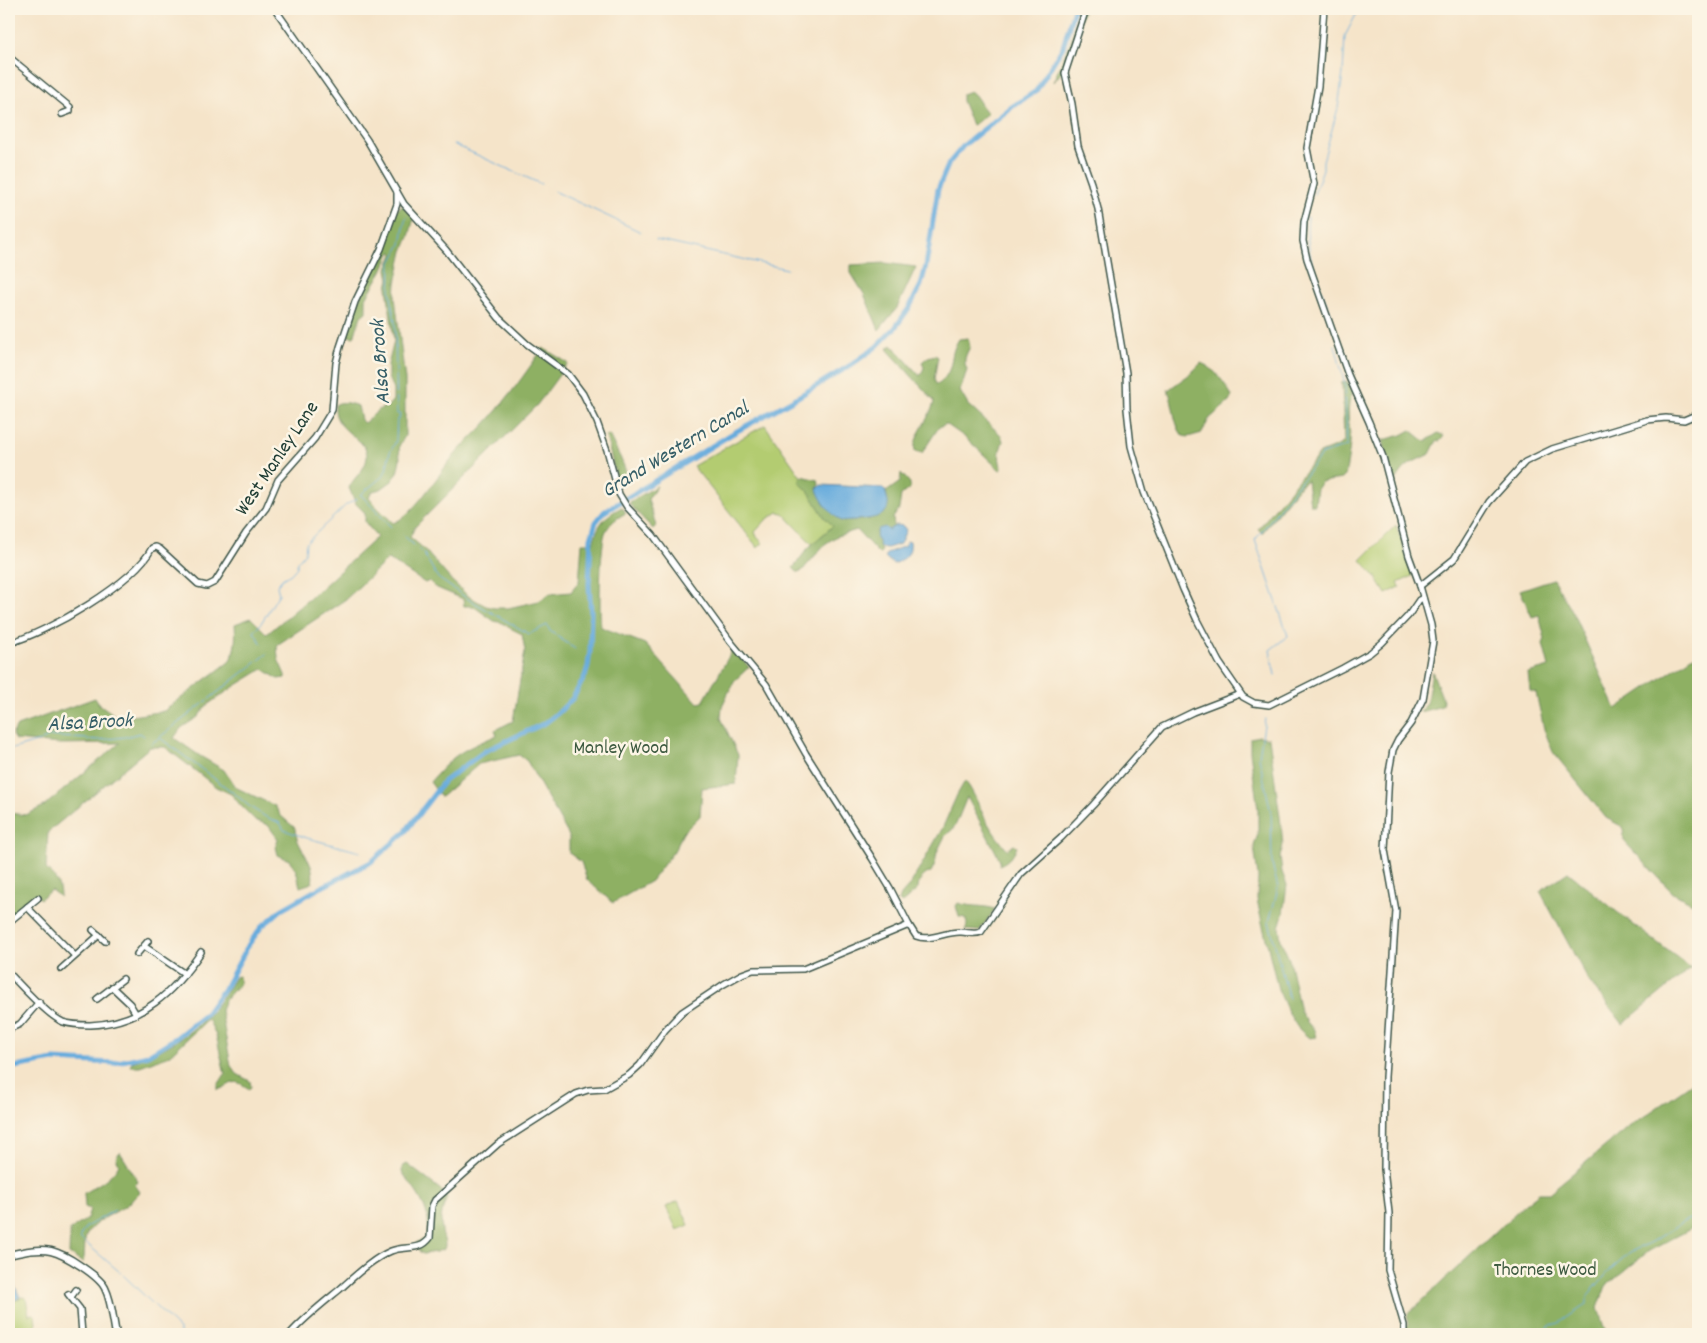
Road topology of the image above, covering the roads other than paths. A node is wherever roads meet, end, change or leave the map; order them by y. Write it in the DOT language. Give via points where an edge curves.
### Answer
graph roads {
  1 [pos="275,9"];
  2 [pos="1086,9"];
  3 [pos="1324,9"];
  4 [pos="9,57"];
  5 [pos="62,114"];
  6 [pos="397,191"];
  7 [pos="397,204"];
  8 [pos="404,204"];
  9 [pos="1698,414"];
  10 [pos="1420,586"];
  11 [pos="1423,598"];
  12 [pos="9,643"];
  13 [pos="1240,694"];
  14 [pos="38,898"];
  15 [pos="27,907"];
  16 [pos="9,922"];
  17 [pos="909,926"];
  18 [pos="93,930"];
  19 [pos="100,936"];
  20 [pos="105,941"];
  21 [pos="201,952"];
  22 [pos="136,954"];
  23 [pos="75,956"];
  24 [pos="61,969"];
  25 [pos="9,973"];
  26 [pos="185,974"];
  27 [pos="123,978"];
  28 [pos="112,987"];
  29 [pos="97,999"];
  30 [pos="39,1002"];
  31 [pos="136,1014"];
  32 [pos="9,1029"];
  33 [pos="9,1255"];
  34 [pos="76,1290"];
  35 [pos="82,1334"];
  36 [pos="116,1334"];
  37 [pos="290,1334"];
  38 [pos="1404,1334"];
  1 -- 6 [label="street" via="367,140"];
  2 -- 13 [label="street" via="1066,74 1078,146 1098,209 1126,373 1131,446 1144,492 1182,589 1208,642"];
  3 -- 10 [label="street" via="1318,86 1307,148 1314,184 1304,222 1303,241 1348,375 1383,457"];
  4 -- 5 [label="street" via="70,107 70,111"];
  6 -- 7 [label="street, West Manley Lane"];
  6 -- 8 [label="street"];
  7 -- 8 [label="street"];
  7 -- 12 [label="street, West Manley Lane" via="381,249 355,302 340,347 332,410 310,444 278,480 266,508 215,582 207,586 198,584 160,548 152,548 131,574 96,599 47,629"];
  8 -- 17 [label="street" via="446,250 499,318 568,374 583,394 597,422 619,494 766,684 890,888"];
  9 -- 10 [label="street" via="1684,420 1647,420 1552,448 1525,462 1488,502 1454,559"];
  10 -- 11 [label="street"];
  11 -- 13 [label="street" via="1370,653 1313,684 1269,705 1254,703"];
  11 -- 38 [label="street" via="1432,633 1431,658 1423,699 1393,750 1385,850 1396,911 1385,1078 1384,1169 1389,1213 1388,1270"];
  13 -- 17 [label="street" via="1162,727 1093,805 1021,874 981,932 952,932 921,938"];
  14 -- 15 [label="street"];
  15 -- 16 [label="street"];
  15 -- 23 [label="street"];
  17 -- 37 [label="street" via="809,968 753,970 742,974 682,1012 629,1075 604,1089 576,1094 498,1144 434,1200 427,1242 381,1256"];
  18 -- 19 [label="street"];
  19 -- 20 [label="street"];
  19 -- 23 [label="street"];
  21 -- 26 [label="street"];
  22 -- 26 [label="street" via="146,943"];
  23 -- 24 [label="street"];
  25 -- 30 [label="street"];
  26 -- 31 [label="street" via="164,996"];
  27 -- 28 [label="street"];
  28 -- 29 [label="street"];
  28 -- 31 [label="street"];
  30 -- 31 [label="street" via="60,1021 72,1024 106,1023"];
  30 -- 32 [label="street" via="20,1024"];
  33 -- 36 [label="street" via="53,1251 92,1273 108,1295"];
  34 -- 35 [label="street" via="69,1296 80,1309"];
}
